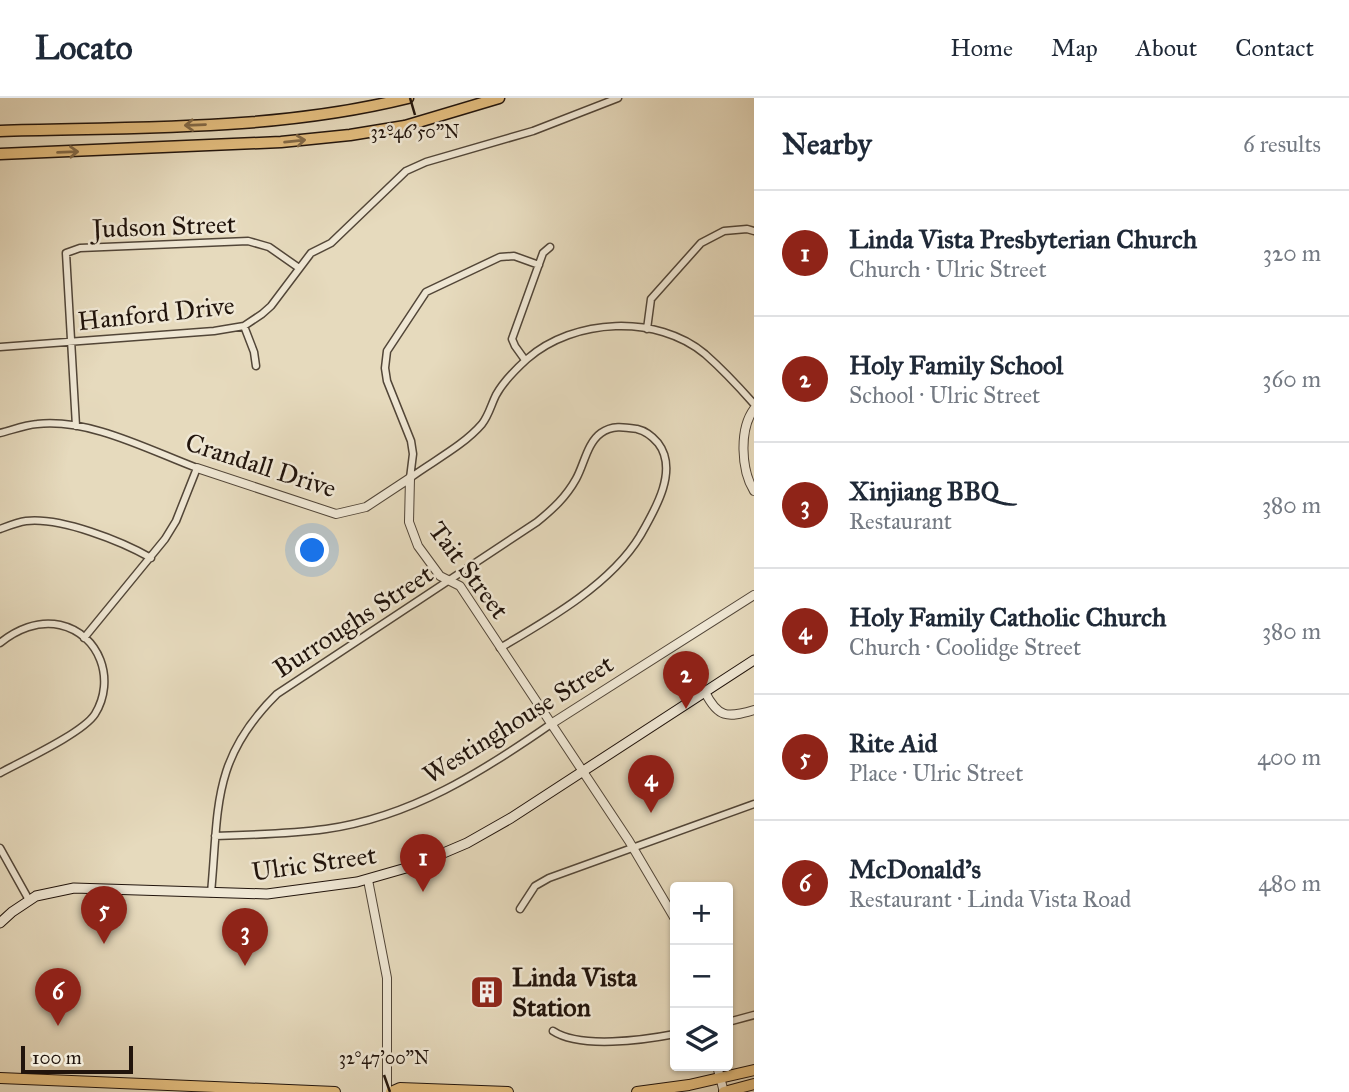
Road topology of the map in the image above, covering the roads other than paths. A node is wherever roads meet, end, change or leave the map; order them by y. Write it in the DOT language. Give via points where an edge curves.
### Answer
graph roads {
  1 [pos="408,98"];
  2 [pos="499,98"];
  3 [pos="618,98"];
  4 [pos="0,131"];
  5 [pos="0,155"];
  6 [pos="754,231"];
  7 [pos="550,247"];
  8 [pos="539,265"];
  9 [pos="299,268"];
  10 [pos="244,326"];
  11 [pos="647,329"];
  12 [pos="73,341"];
  13 [pos="0,347"];
  14 [pos="525,360"];
  15 [pos="256,366"];
  16 [pos="754,404"];
  17 [pos="754,409"];
  18 [pos="76,426"];
  19 [pos="0,433"];
  20 [pos="197,468"];
  21 [pos="410,478"];
  22 [pos="754,491"];
  23 [pos="0,529"];
  24 [pos="151,558"];
  25 [pos="450,581"];
  26 [pos="754,586"];
  27 [pos="754,594"];
  28 [pos="743,602"];
  29 [pos="84,638"];
  30 [pos="0,643"];
  31 [pos="500,648"];
  32 [pos="754,660"];
  33 [pos="705,692"];
  34 [pos="754,710"];
  35 [pos="551,724"];
  36 [pos="582,772"];
  37 [pos="0,773"];
  38 [pos="754,804"];
  39 [pos="215,836"];
  40 [pos="0,848"];
  41 [pos="633,849"];
  42 [pos="369,880"];
  43 [pos="211,893"];
  44 [pos="29,900"];
  45 [pos="520,909"];
  46 [pos="670,911"];
  47 [pos="0,923"];
  48 [pos="754,1015"];
  49 [pos="733,1021"];
  50 [pos="553,1031"];
  51 [pos="670,1035"];
  52 [pos="754,1070"];
  53 [pos="718,1071"];
  54 [pos="0,1078"];
  55 [pos="720,1079"];
  56 [pos="754,1084"];
  57 [pos="335,1092"];
  58 [pos="389,1092"];
  59 [pos="508,1092"];
  60 [pos="637,1092"];
  61 [pos="724,1092"];
  1 -- 4 [label="highway, one-way" via="285,119"];
  5 -- 2 [label="highway, one-way" via="350,135 405,125"];
  3 -- 9 [label="street, Hanford Drive" via="533,131 406,171"];
  6 -- 11 [label="street" via="724,230 701,243 651,299"];
  7 -- 8 [label="street"];
  8 -- 14 [label="street" via="512,339"];
  8 -- 21 [label="street, Tait Street" via="514,256 500,257 426,292 387,351 387,381 411,441"];
  9 -- 10 [label="street, Hanford Drive" via="271,306"];
  9 -- 12 [label="street, Judson Street" via="269,247 248,242 80,248 66,253"];
  10 -- 12 [label="street, Hanford Drive"];
  10 -- 15 [label="street"];
  11 -- 14 [label="street, Crandall Drive" via="583,331 555,341"];
  11 -- 16 [label="street, Crandall Drive" via="676,337 704,353"];
  12 -- 13 [label="street, Hanford Drive"];
  12 -- 18 [label="street"];
  14 -- 21 [label="street, Crandall Drive" via="496,396 482,424"];
  17 -- 22 [label="street" via="744,426 743,441"];
  18 -- 19 [label="street, Crandall Drive" via="36,424"];
  18 -- 20 [label="street, Crandall Drive"];
  20 -- 21 [label="street, Crandall Drive" via="336,514 366,507"];
  20 -- 24 [label="street" via="176,521"];
  21 -- 25 [label="street, Tait Street" via="413,535 440,576"];
  23 -- 24 [label="street" via="26,521 56,522 132,547"];
  24 -- 29 [label="street"];
  25 -- 31 [label="street, Tait Street" via="460,586"];
  25 -- 31 [label="street, Burroughs Street" via="554,508 578,477 599,434 621,426 642,430 663,450 667,480 639,537 586,592"];
  25 -- 39 [label="street, Burroughs Street" via="277,694 262,709 231,756"];
  26 -- 28 [label="street"];
  27 -- 28 [label="street, Westinghouse Street"];
  28 -- 35 [label="street, Westinghouse Street"];
  29 -- 30 [label="street" via="65,627 46,624 13,632"];
  29 -- 37 [label="street" via="95,649 106,679 94,715 83,727"];
  31 -- 35 [label="street, Tait Street"];
  32 -- 33 [label="main road, Ulric Street"];
  33 -- 34 [label="street" via="715,710 726,716"];
  33 -- 36 [label="main road, Ulric Street"];
  35 -- 36 [label="street, Tait Street"];
  35 -- 39 [label="street, Westinghouse Street" via="461,782 381,817 329,829"];
  36 -- 41 [label="street, Tait Street"];
  36 -- 42 [label="main road, Ulric Street" via="467,843"];
  38 -- 41 [label="street"];
  39 -- 43 [label="street, Burroughs Street"];
  40 -- 44 [label="street"];
  41 -- 45 [label="street" via="549,878 535,886"];
  41 -- 46 [label="street, Tait Street"];
  42 -- 43 [label="main road, Ulric Street" via="284,893"];
  42 -- 58 [label="street" via="388,985"];
  43 -- 44 [label="main road, Ulric Street" via="74,888"];
  44 -- 47 [label="main road, Ulric Street"];
  48 -- 49 [label="street"];
  50 -- 51 [label="street" via="563,1038 603,1041"];
  52 -- 55 [label="main road"];
  53 -- 55 [label="street"];
  54 -- 57 [label="main road"];
  55 -- 60 [label="main road"];
  55 -- 61 [label="street"];
  56 -- 61 [label="main road"];
  58 -- 59 [label="main road" via="400,1088"];
}
